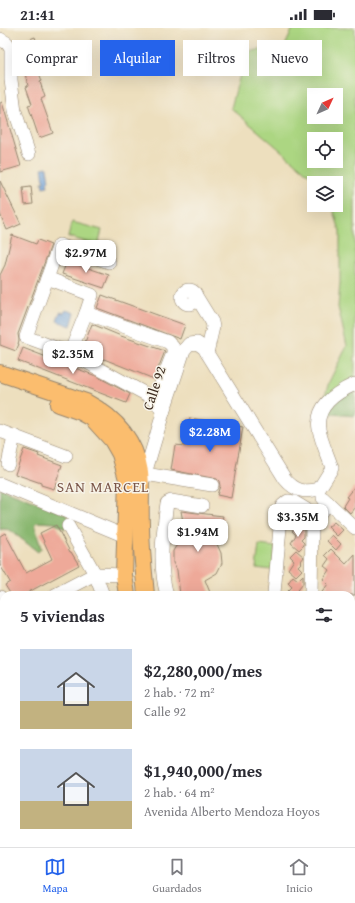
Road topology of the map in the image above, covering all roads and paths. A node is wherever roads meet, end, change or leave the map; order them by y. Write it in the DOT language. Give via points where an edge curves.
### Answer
graph roads {
  1 [pos="0,39"];
  2 [pos="29,154"];
  3 [pos="109,262"];
  4 [pos="47,278"];
  5 [pos="190,299"];
  6 [pos="86,313"];
  7 [pos="206,351"];
  8 [pos="70,353"];
  9 [pos="0,373"];
  10 [pos="0,384"];
  11 [pos="355,384"];
  12 [pos="155,400"];
  13 [pos="163,413"];
  14 [pos="0,431"];
  15 [pos="14,436"];
  16 [pos="66,456"];
  17 [pos="143,460"];
  18 [pos="8,464"];
  19 [pos="0,484"];
  20 [pos="212,485"];
  21 [pos="142,487"];
  22 [pos="319,489"];
  23 [pos="328,504"];
  24 [pos="202,506"];
  25 [pos="317,516"];
  26 [pos="68,526"];
  27 [pos="355,528"];
  28 [pos="125,536"];
  29 [pos="148,544"];
  30 [pos="162,544"];
  31 [pos="95,574"];
  32 [pos="124,575"];
  33 [pos="63,591"];
  34 [pos="101,591"];
  35 [pos="126,591"];
  36 [pos="147,591"];
  37 [pos="147,591"];
  38 [pos="166,591"];
  39 [pos="274,591"];
  40 [pos="311,591"];
  1 -- 2 [label="street" via="11,49 15,111"];
  3 -- 4 [label="street" via="58,245"];
  4 -- 6 [label="street" via="92,295"];
  4 -- 8 [label="street" via="26,337"];
  5 -- 7 [label="street" via="212,322 213,331"];
  6 -- 8 [label="street"];
  6 -- 12 [label="street" via="168,342 173,347"];
  7 -- 13 [label="street, Calle 92" via="197,343 189,344 184,350"];
  7 -- 22 [label="street" via="284,480 291,487 301,490 309,492"];
  8 -- 12 [label="street"];
  9 -- 17 [label="main road" via="86,402 99,409 121,429"];
  10 -- 28 [label="main road" via="81,412 92,418 112,440 120,454 125,472"];
  11 -- 22 [label="street" via="330,399 320,413 319,428 332,468"];
  12 -- 13 [label="street"];
  13 -- 17 [label="street, Calle 92"];
  14 -- 15 [label="street"];
  15 -- 16 [label="street"];
  15 -- 18 [label="street"];
  17 -- 21 [label="main road" via="140,473"];
  19 -- 28 [label="street"];
  20 -- 21 [label="street"];
  21 -- 29 [label="street"];
  21 -- 36 [label="main road" via="141,536"];
  22 -- 23 [label="street"];
  23 -- 25 [label="street"];
  23 -- 27 [label="street"];
  24 -- 30 [label="street" via="168,502"];
  25 -- 39 [label="street" via="294,502 288,501 282,506"];
  25 -- 40 [label="street" via="312,526"];
  26 -- 31 [label="street"];
  28 -- 32 [label="main road"];
  29 -- 30 [label="street"];
  29 -- 37 [label="street"];
  30 -- 38 [label="street" via="162,566"];
  31 -- 32 [label="street"];
  31 -- 33 [label="street"];
  31 -- 34 [label="street"];
  32 -- 35 [label="main road"];
}
